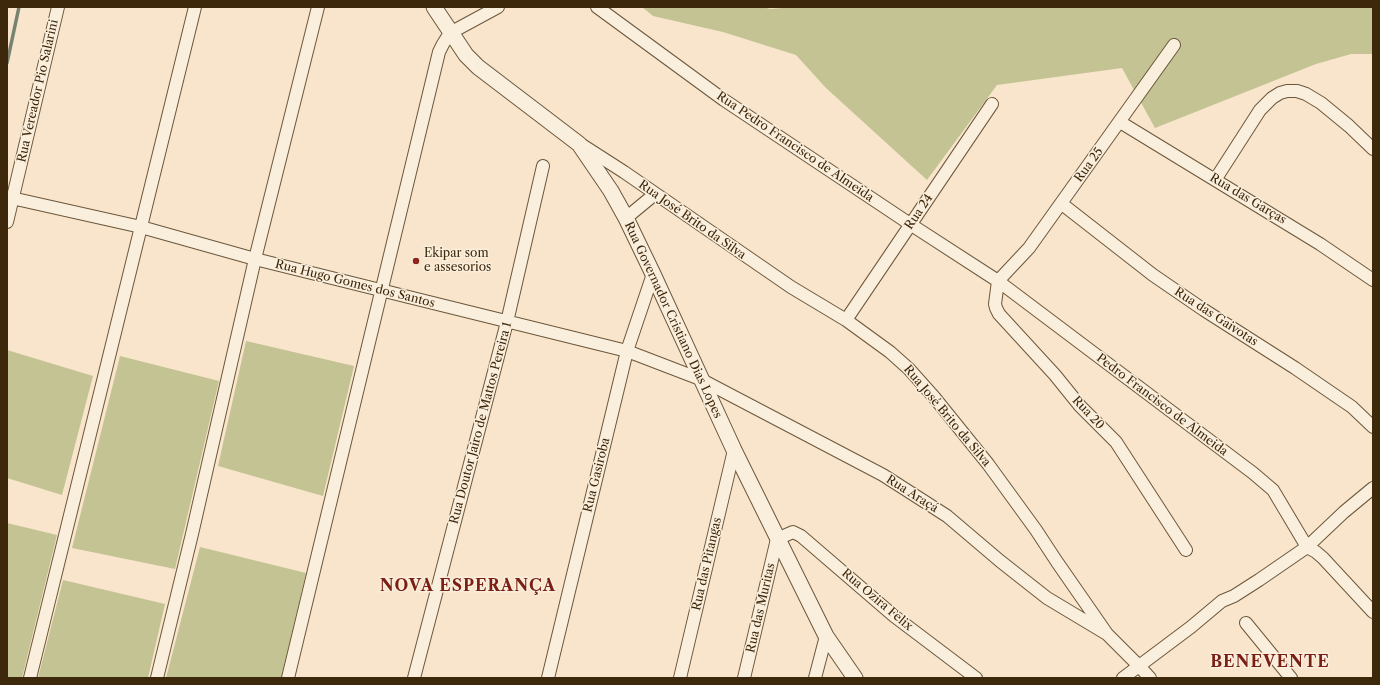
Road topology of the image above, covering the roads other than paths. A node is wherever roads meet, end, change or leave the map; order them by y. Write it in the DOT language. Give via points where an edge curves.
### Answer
graph roads {
  1 [pos="58,7"];
  2 [pos="195,7"];
  3 [pos="318,7"];
  4 [pos="434,7"];
  5 [pos="498,7"];
  6 [pos="597,7"];
  7 [pos="450,33"];
  8 [pos="1174,44"];
  9 [pos="992,104"];
  10 [pos="1120,122"];
  11 [pos="579,144"];
  12 [pos="1373,149"];
  13 [pos="543,166"];
  14 [pos="1215,180"];
  15 [pos="655,194"];
  16 [pos="10,197"];
  17 [pos="1062,204"];
  18 [pos="626,218"];
  19 [pos="7,222"];
  20 [pos="910,224"];
  21 [pos="141,226"];
  22 [pos="255,259"];
  23 [pos="653,274"];
  24 [pos="1373,280"];
  25 [pos="998,281"];
  26 [pos="383,290"];
  27 [pos="846,320"];
  28 [pos="507,322"];
  29 [pos="627,351"];
  30 [pos="700,379"];
  31 [pos="1373,427"];
  32 [pos="734,450"];
  33 [pos="1373,488"];
  34 [pos="777,539"];
  35 [pos="1307,547"];
  36 [pos="1186,550"];
  37 [pos="1373,612"];
  38 [pos="1246,623"];
  39 [pos="1107,634"];
  40 [pos="826,636"];
  41 [pos="1139,666"];
  42 [pos="30,678"];
  43 [pos="157,678"];
  44 [pos="288,678"];
  45 [pos="414,678"];
  46 [pos="548,678"];
  47 [pos="680,678"];
  48 [pos="744,678"];
  49 [pos="816,678"];
  50 [pos="856,678"];
  51 [pos="976,678"];
  52 [pos="1123,678"];
  53 [pos="1150,678"];
  54 [pos="1291,678"];
  1 -- 16 [label="street, Rua Vereador Pio Salarini"];
  2 -- 21 [label="street"];
  3 -- 22 [label="street"];
  4 -- 7 [label="street, Rua Governador Cristiano Dias Lopes"];
  5 -- 7 [label="street"];
  6 -- 20 [label="street, Rua Pedro Francisco de Almeida" via="724,100"];
  7 -- 11 [label="street, Rua Governador Cristiano Dias Lopes" via="478,67"];
  7 -- 26 [label="street" via="437,61"];
  8 -- 10 [label="street, Rua 25"];
  9 -- 20 [label="street, Rua 24"];
  10 -- 14 [label="street, Rua das Garças"];
  10 -- 17 [label="street, Rua 25"];
  11 -- 15 [label="street, Rua José Brito da Silva"];
  11 -- 18 [label="street, Rua Governador Cristiano Dias Lopes"];
  12 -- 14 [label="street" via="1321,103 1306,94 1287,91 1272,98 1260,110"];
  13 -- 28 [label="street, Rua Doutor Jairo de Mattos Pereira 1"];
  14 -- 24 [label="street, Rua das Garças" via="1320,244"];
  15 -- 18 [label="street"];
  15 -- 27 [label="street, Rua José Brito da Silva" via="791,287"];
  16 -- 19 [label="street, Rua Vereador Pio Salarini"];
  16 -- 21 [label="street, Rua Hugo Gomes dos Santos"];
  17 -- 25 [label="street, Rua 25" via="1029,248"];
  17 -- 31 [label="street, Rua das Gaivotas" via="1153,275 1352,406"];
  18 -- 23 [label="street, Rua Governador Cristiano Dias Lopes"];
  20 -- 25 [label="street, Rua Pedro Francisco de Almeida"];
  20 -- 27 [label="street, Rua 24"];
  21 -- 22 [label="street, Rua Hugo Gomes dos Santos"];
  21 -- 42 [label="street"];
  22 -- 26 [label="street, Rua Hugo Gomes dos Santos"];
  22 -- 43 [label="street"];
  23 -- 29 [label="street, Rua Gasiroba"];
  23 -- 30 [label="street, Rua Governador Cristiano Dias Lopes"];
  25 -- 35 [label="street, Pedro Francisco de Almeida" via="1273,490"];
  25 -- 36 [label="street, Rua 20" via="995,304 999,314 1080,406 1116,442"];
  26 -- 28 [label="street, Rua Hugo Gomes dos Santos"];
  26 -- 44 [label="street"];
  27 -- 39 [label="street, Rua José Brito da Silva" via="890,352 934,397 988,464"];
  28 -- 29 [label="street, Rua Hugo Gomes dos Santos"];
  28 -- 45 [label="street, Rua Doutor Jairo de Mattos Pereira 1"];
  29 -- 30 [label="street, Rua Hugo Gomes dos Santos"];
  29 -- 46 [label="street, Rua Gasiroba"];
  30 -- 32 [label="street, Rua Governador Cristiano Dias Lopes"];
  30 -- 39 [label="street, Rua Araçá" via="896,483 947,516 1048,598"];
  32 -- 34 [label="street, Rua Governador Cristiano Dias Lopes"];
  32 -- 47 [label="street, Rua das Pitangas"];
  33 -- 35 [label="street"];
  34 -- 40 [label="street, Rua Governador Cristiano Dias Lopes"];
  34 -- 48 [label="street, Rua das Muritas"];
  34 -- 51 [label="street, Rua Ozira Felix" via="793,532 801,536 894,616"];
  35 -- 37 [label="street" via="1323,558"];
  35 -- 41 [label="street" via="1234,596 1222,601"];
  38 -- 54 [label="street"];
  39 -- 41 [label="street, Rua José Brito da Silva"];
  40 -- 49 [label="street"];
  40 -- 50 [label="street, Rua Governador Cristiano Dias Lopes"];
  41 -- 52 [label="street"];
  41 -- 53 [label="street, Rua José Brito da Silva"];
}
